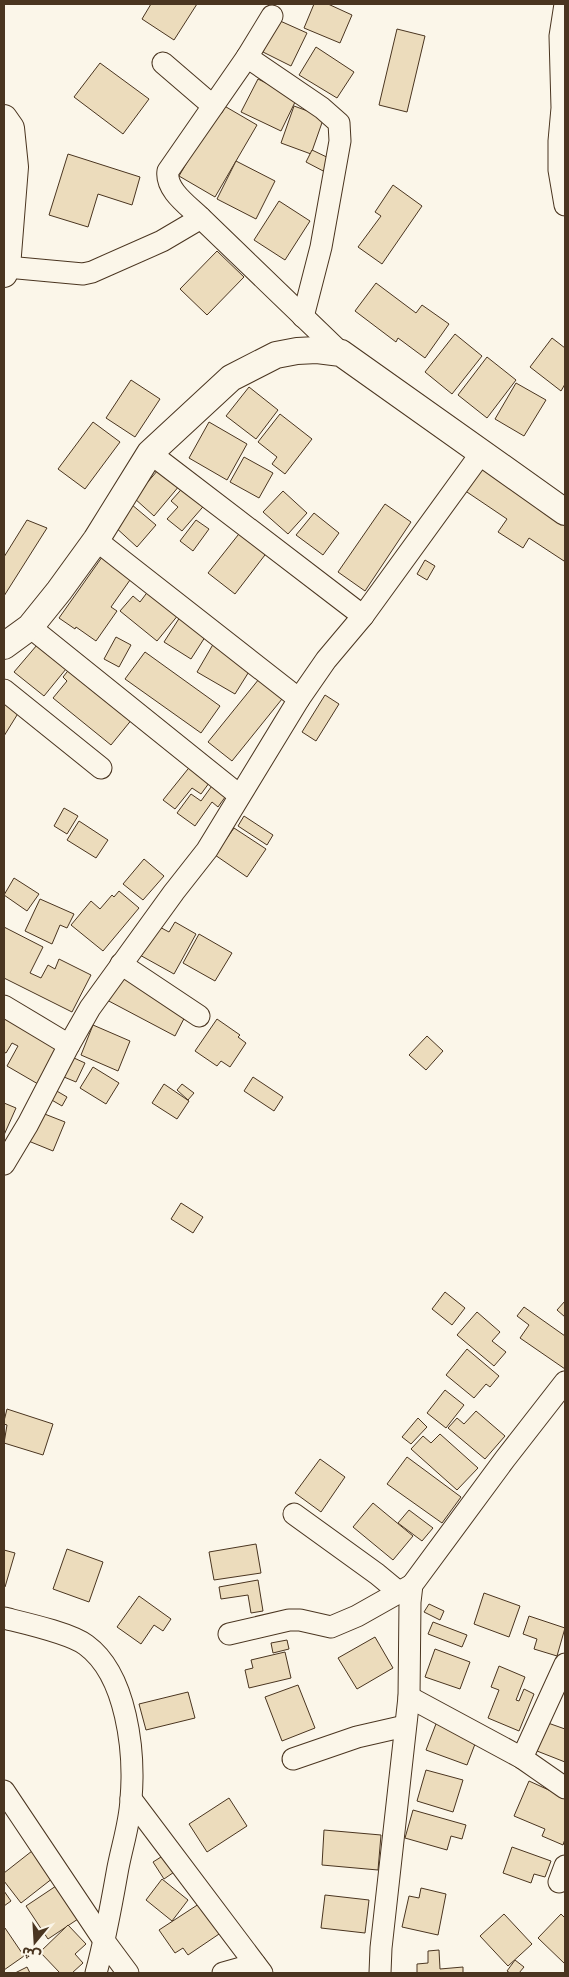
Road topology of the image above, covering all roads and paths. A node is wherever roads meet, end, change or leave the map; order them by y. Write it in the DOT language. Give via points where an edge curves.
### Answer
graph roads {
  1 [pos="564,4"];
  2 [pos="272,16"];
  3 [pos="247,57"];
  4 [pos="163,63"];
  5 [pos="213,106"];
  6 [pos="4,118"];
  7 [pos="565,205"];
  8 [pos="201,218"];
  9 [pos="5,270"];
  10 [pos="303,317"];
  11 [pos="341,353"];
  12 [pos="482,452"];
  13 [pos="150,453"];
  14 [pos="565,512"];
  15 [pos="96,540"];
  16 [pos="363,616"];
  17 [pos="30,628"];
  18 [pos="4,646"];
  19 [pos="4,690"];
  20 [pos="298,699"];
  21 [pos="101,768"];
  22 [pos="239,795"];
  23 [pos="121,964"];
  24 [pos="4,1006"];
  25 [pos="199,1016"];
  26 [pos="69,1045"];
  27 [pos="4,1164"];
  28 [pos="565,1382"];
  29 [pos="294,1514"];
  30 [pos="406,1589"];
  31 [pos="4,1618"];
  32 [pos="229,1634"];
  33 [pos="565,1664"];
  34 [pos="409,1697"];
  35 [pos="405,1726"];
  36 [pos="522,1758"];
  37 [pos="293,1759"];
  38 [pos="565,1788"];
  39 [pos="4,1791"];
  40 [pos="132,1800"];
  41 [pos="105,1942"];
  42 [pos="259,1969"];
  43 [pos="96,1973"];
  44 [pos="128,1973"];
  45 [pos="223,1973"];
  46 [pos="380,1973"];
  1 -- 7 [label="street" via="560,36 562,108 559,170"];
  2 -- 3 [label="street"];
  3 -- 5 [label="street"];
  3 -- 10 [label="street" via="339,123 340,141 323,238"];
  4 -- 5 [label="street"];
  5 -- 8 [label="street" via="168,171 167,178 179,196"];
  6 -- 9 [label="main road" via="11,128 15,167"];
  8 -- 9 [label="street" via="92,272"];
  8 -- 10 [label="street"];
  10 -- 11 [label="street"];
  11 -- 12 [label="main road"];
  11 -- 13 [label="main road" via="318,350 276,355 231,378"];
  12 -- 14 [label="main road"];
  12 -- 16 [label="street"];
  13 -- 15 [label="main road"];
  13 -- 16 [label="street"];
  15 -- 17 [label="main road"];
  15 -- 20 [label="street"];
  16 -- 20 [label="street"];
  17 -- 18 [label="main road"];
  17 -- 22 [label="street"];
  19 -- 21 [label="street"];
  20 -- 22 [label="street"];
  22 -- 23 [label="street" via="207,850"];
  23 -- 25 [label="street"];
  23 -- 26 [label="street"];
  24 -- 26 [label="street"];
  26 -- 27 [label="street"];
  28 -- 30 [label="street"];
  29 -- 30 [label="street" via="377,1574"];
  30 -- 32 [label="street" via="331,1627 289,1620"];
  30 -- 34 [label="street" via="410,1602"];
  31 -- 40 [label="street" via="85,1644 106,1664 121,1695 130,1744"];
  33 -- 36 [label="street"];
  34 -- 35 [label="street"];
  34 -- 36 [label="street"];
  35 -- 37 [label="street" via="357,1737"];
  35 -- 46 [label="street"];
  36 -- 38 [label="street"];
  39 -- 41 [label="street"];
  40 -- 41 [label="street"];
  40 -- 42 [label="street"];
  41 -- 43 [label="street"];
  41 -- 44 [label="street"];
  42 -- 45 [label="street"];
}
